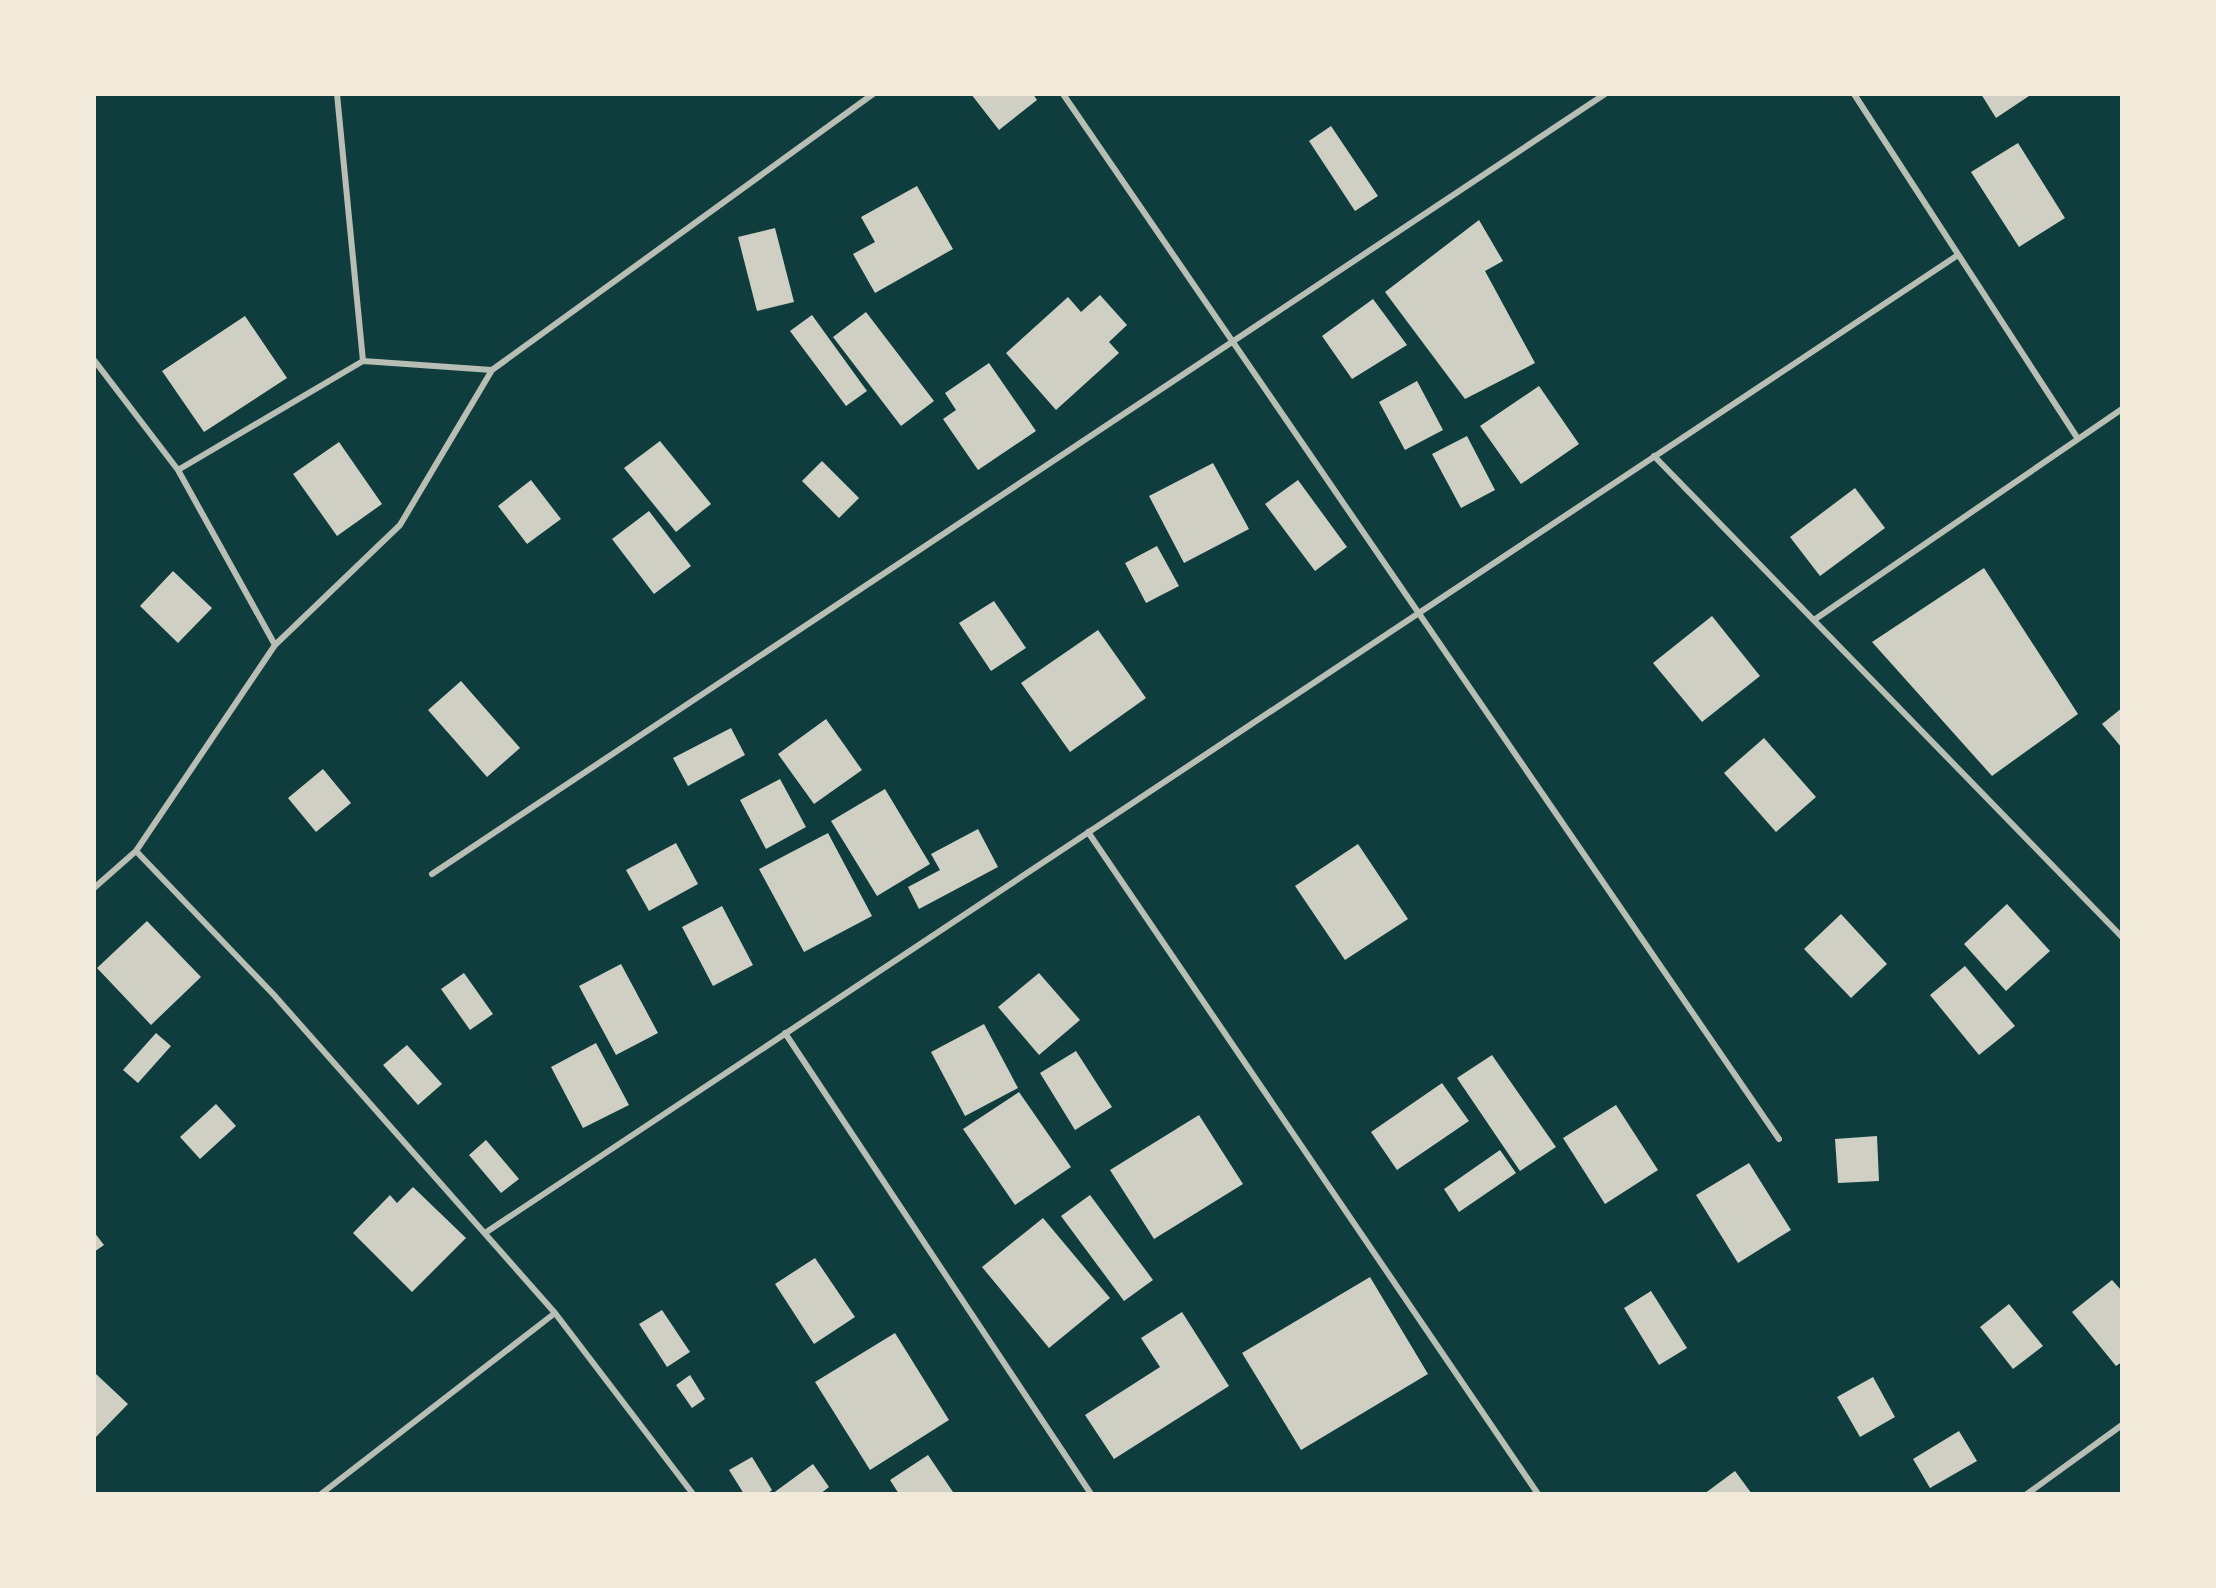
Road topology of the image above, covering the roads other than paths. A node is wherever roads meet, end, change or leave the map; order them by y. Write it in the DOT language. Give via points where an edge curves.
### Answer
graph roads {
  1 [pos="337,94"];
  2 [pos="873,94"];
  3 [pos="1063,94"];
  4 [pos="1605,94"];
  5 [pos="1854,94"];
  6 [pos="1958,255"];
  7 [pos="1233,342"];
  8 [pos="94,360"];
  9 [pos="363,361"];
  10 [pos="492,370"];
  11 [pos="2121,409"];
  12 [pos="2078,439"];
  13 [pos="1654,456"];
  14 [pos="178,470"];
  15 [pos="1418,613"];
  16 [pos="1815,621"];
  17 [pos="275,645"];
  18 [pos="1088,832"];
  19 [pos="135,851"];
  20 [pos="432,874"];
  21 [pos="94,888"];
  22 [pos="2121,937"];
  23 [pos="785,1033"];
  24 [pos="1779,1139"];
  25 [pos="485,1233"];
  26 [pos="555,1313"];
  27 [pos="2121,1425"];
  28 [pos="321,1494"];
  29 [pos="693,1494"];
  30 [pos="1091,1494"];
  31 [pos="1538,1494"];
  32 [pos="2026,1494"];
  1 -- 9 [label="street"];
  2 -- 10 [label="street"];
  3 -- 7 [label="street"];
  4 -- 7 [label="street"];
  5 -- 6 [label="street"];
  6 -- 12 [label="street"];
  6 -- 13 [label="street"];
  7 -- 15 [label="street"];
  7 -- 20 [label="street"];
  8 -- 14 [label="street"];
  9 -- 10 [label="street"];
  9 -- 14 [label="street"];
  10 -- 17 [label="street" via="400,525"];
  11 -- 12 [label="street"];
  12 -- 16 [label="street"];
  13 -- 15 [label="street"];
  13 -- 16 [label="street"];
  14 -- 17 [label="street"];
  15 -- 18 [label="street"];
  15 -- 24 [label="street"];
  16 -- 22 [label="street"];
  17 -- 19 [label="street"];
  18 -- 23 [label="street"];
  18 -- 31 [label="street"];
  19 -- 21 [label="street"];
  19 -- 25 [label="street" via="274,995"];
  23 -- 25 [label="street"];
  23 -- 30 [label="street"];
  25 -- 26 [label="street"];
  26 -- 28 [label="street"];
  26 -- 29 [label="street"];
  27 -- 32 [label="street"];
}
